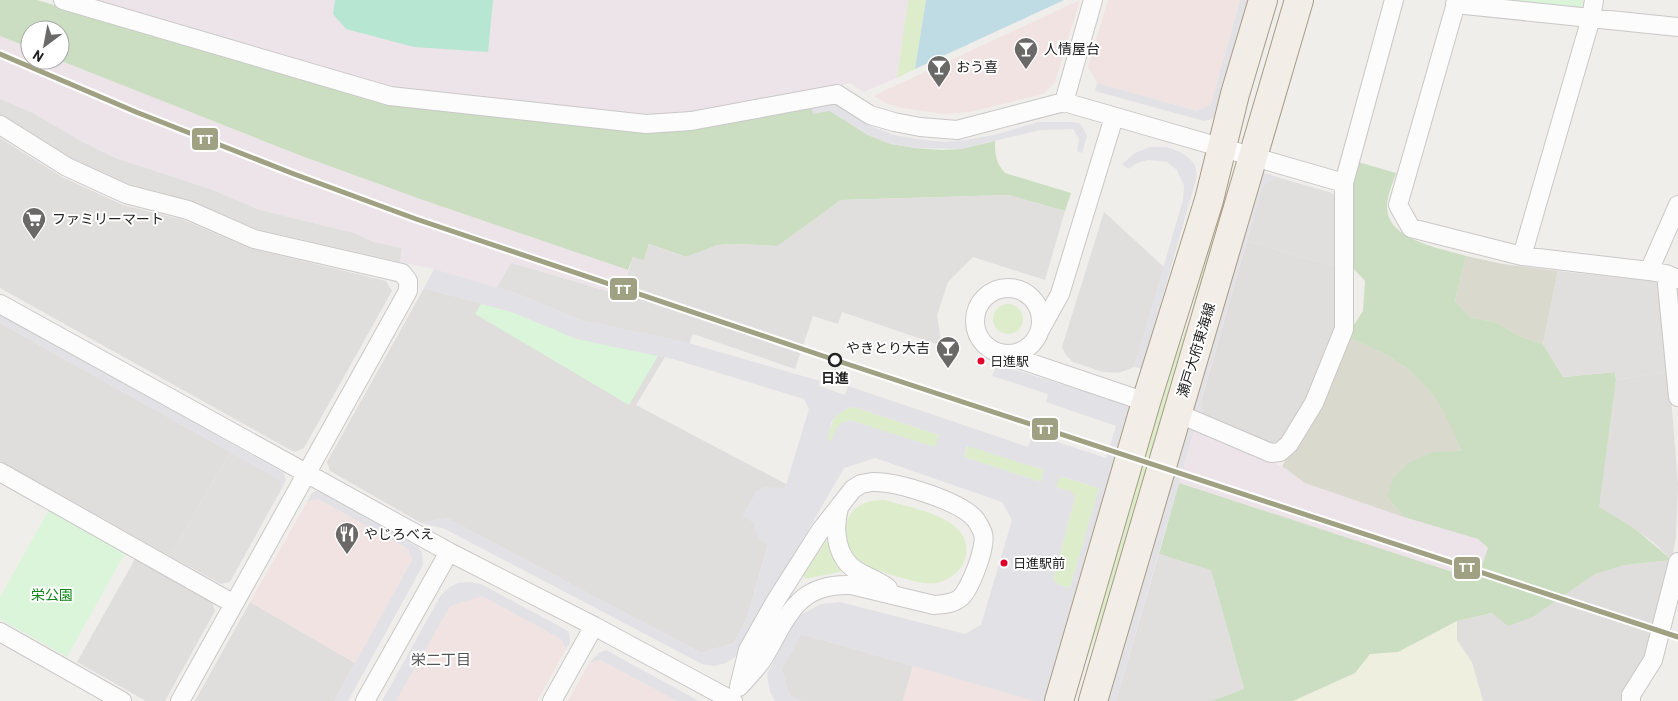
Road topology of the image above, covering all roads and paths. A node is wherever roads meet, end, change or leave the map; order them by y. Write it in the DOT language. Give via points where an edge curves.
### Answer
graph roads {
  1 [pos="63,0"];
  2 [pos="1093,0"];
  3 [pos="1263,0"];
  4 [pos="1300,0"];
  5 [pos="1394,0"];
  6 [pos="1594,0"];
  7 [pos="1456,2"];
  8 [pos="1591,18"];
  9 [pos="1678,27"];
  10 [pos="1064,102"];
  11 [pos="1114,116"];
  12 [pos="0,125"];
  13 [pos="1222,149"];
  14 [pos="1252,157"];
  15 [pos="1344,183"];
  16 [pos="1678,205"];
  17 [pos="1522,256"];
  18 [pos="1649,271"];
  19 [pos="1672,277"];
  20 [pos="0,304"];
  21 [pos="1040,330"];
  22 [pos="998,352"];
  23 [pos="1678,397"];
  24 [pos="1146,402"];
  25 [pos="1177,413"];
  26 [pos="0,472"];
  27 [pos="306,474"];
  28 [pos="839,507"];
  29 [pos="449,552"];
  30 [pos="1678,562"];
  31 [pos="904,598"];
  32 [pos="234,604"];
  33 [pos="594,626"];
  34 [pos="0,632"];
  35 [pos="734,697"];
  36 [pos="122,701"];
  37 [pos="180,701"];
  38 [pos="365,701"];
  39 [pos="552,701"];
  40 [pos="1059,701"];
  41 [pos="1093,701"];
  42 [pos="1631,701"];
  1 -- 10 [label="street" via="390,96 646,124 691,121 837,94 870,115 920,127 957,130"];
  2 -- 10 [label="street"];
  3 -- 13 [label="main road"];
  4 -- 14 [label="main road, 瀬戸大府東海線"];
  5 -- 15 [label="street"];
  6 -- 8 [label="street"];
  7 -- 8 [label="street"];
  7 -- 17 [label="street" via="1398,205 1411,228"];
  8 -- 9 [label="street"];
  8 -- 17 [label="street"];
  10 -- 11 [label="street"];
  11 -- 13 [label="street"];
  11 -- 21 [label="street" via="1060,294"];
  12 -- 27 [label="street" via="67,167 126,194 188,210 254,239 406,276 408,290"];
  13 -- 14 [label="street"];
  13 -- 24 [label="main road"];
  14 -- 15 [label="street"];
  14 -- 25 [label="main road, 瀬戸大府東海線"];
  15 -- 25 [label="street" via="1344,329 1314,403 1289,444 1280,452 1271,452"];
  16 -- 18 [label="street"];
  17 -- 18 [label="street"];
  18 -- 19 [label="street"];
  19 -- 23 [label="street"];
  20 -- 27 [label="street"];
  21 -- 22 [label="street" via="1035,340 1019,352"];
  21 -- 22 [label="street" via="1039,310 1026,293 1017,289 996,289 980,302 975,321 981,341"];
  22 -- 24 [label="street"];
  24 -- 40 [label="main road"];
  25 -- 41 [label="main road, 瀬戸大府東海線"];
  26 -- 32 [label="street"];
  27 -- 29 [label="street"];
  27 -- 32 [label="street"];
  28 -- 31 [label="street" via="836,537 849,564"];
  28 -- 31 [label="street" via="846,496 861,484 882,482 950,502 975,519 984,543 970,585 964,593 946,604 934,605"];
  28 -- 35 [label="street" via="815,539 748,650"];
  29 -- 33 [label="street"];
  29 -- 38 [label="street"];
  30 -- 42 [label="street" via="1652,660 1631,695"];
  31 -- 35 [label="street" via="851,585 826,586 810,593 795,606 763,659"];
  32 -- 37 [label="street"];
  33 -- 35 [label="street"];
  33 -- 39 [label="street"];
  34 -- 36 [label="street"];
}
